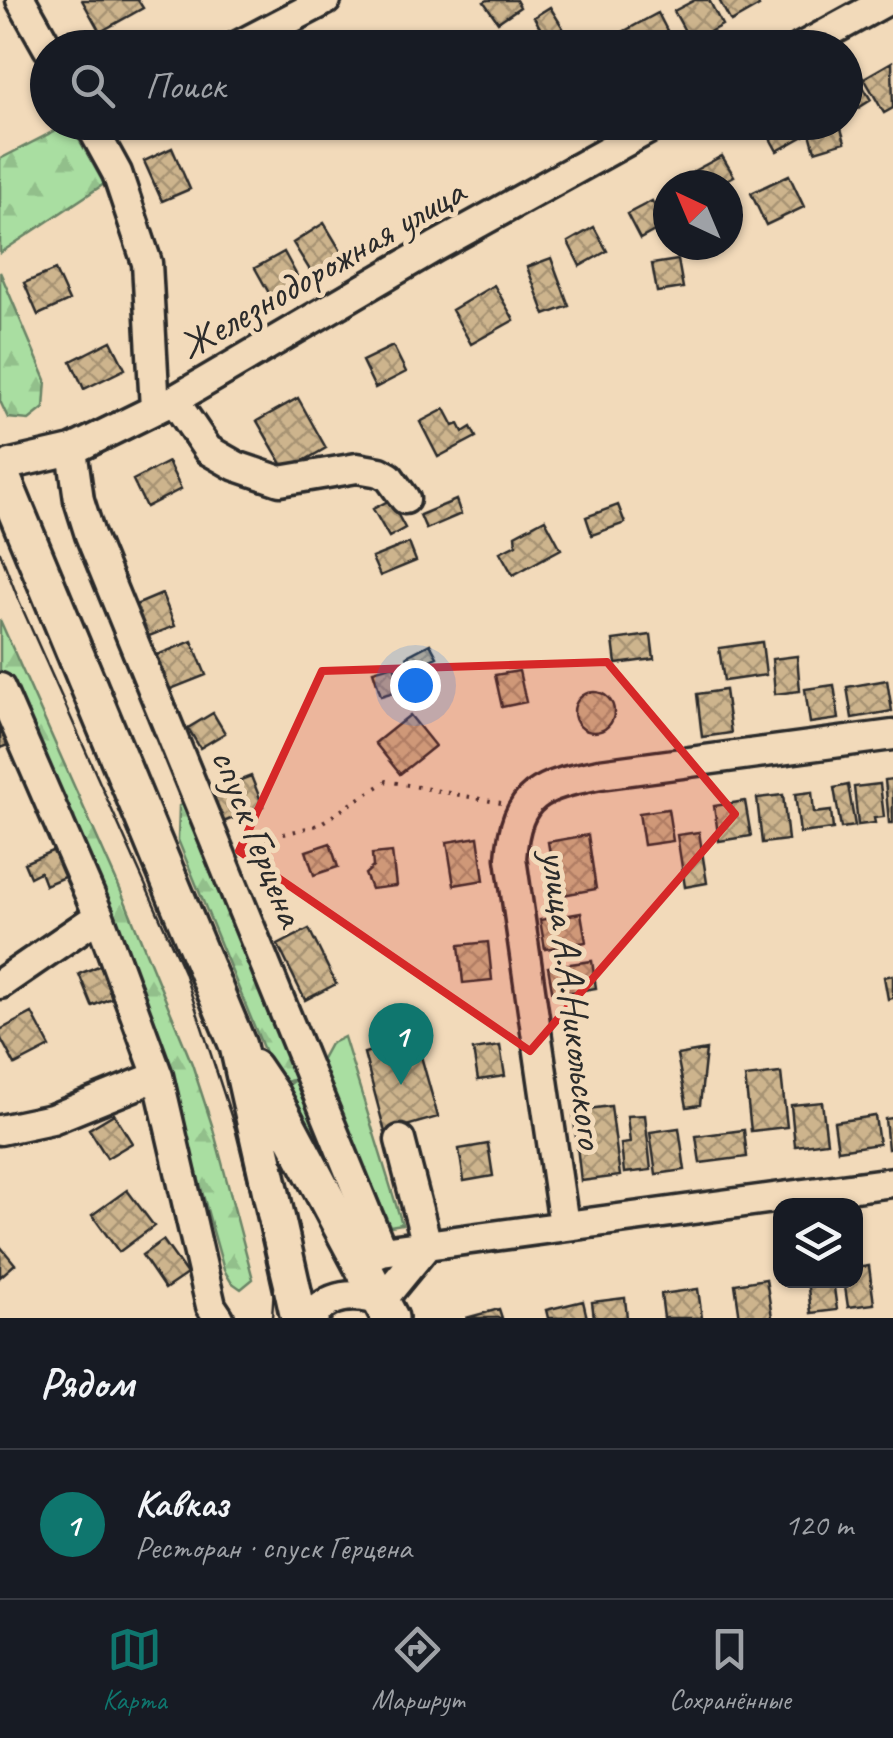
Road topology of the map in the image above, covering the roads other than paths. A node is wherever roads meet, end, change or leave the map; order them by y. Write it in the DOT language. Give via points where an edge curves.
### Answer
graph roads {
  1 [pos="21,0"];
  2 [pos="326,0"];
  3 [pos="888,0"];
  4 [pos="38,30"];
  5 [pos="268,30"];
  6 [pos="833,30"];
  7 [pos="99,140"];
  8 [pos="629,140"];
  9 [pos="165,404"];
  10 [pos="72,450"];
  11 [pos="6,468"];
  12 [pos="406,499"];
  13 [pos="0,688"];
  14 [pos="893,735"];
  15 [pos="99,916"];
  16 [pos="0,984"];
  17 [pos="238,1046"];
  18 [pos="158,1076"];
  19 [pos="0,1130"];
  20 [pos="400,1140"];
  21 [pos="893,1182"];
  22 [pos="564,1225"];
  23 [pos="427,1245"];
  24 [pos="371,1256"];
  25 [pos="386,1310"];
  26 [pos="220,1318"];
  27 [pos="300,1318"];
  28 [pos="312,1318"];
  1 -- 4 [label="street"];
  2 -- 5 [label="street"];
  3 -- 6 [label="street"];
  7 -- 9 [label="street" via="118,173 147,263"];
  8 -- 9 [label="street, Железнодорожная улица"];
  9 -- 10 [label="street, Железнодорожная улица"];
  9 -- 12 [label="street" via="208,450 236,466 280,480 357,468 380,472"];
  10 -- 11 [label="street, Железнодорожная улица"];
  10 -- 24 [label="street, спуск Герцена" via="90,535 219,851"];
  11 -- 17 [label="main road, спуск Герцена" via="26,533"];
  13 -- 15 [label="street"];
  14 -- 22 [label="street, улица А.А.Никольского" via="558,782 523,808 513,828 511,858"];
  15 -- 16 [label="street"];
  15 -- 18 [label="street"];
  17 -- 24 [label="main road, спуск Герцена"];
  17 -- 27 [label="main road, спуск Герцена"];
  18 -- 19 [label="street" via="52,1118"];
  18 -- 26 [label="street"];
  20 -- 23 [label="street"];
  21 -- 22 [label="street"];
  22 -- 23 [label="street"];
  23 -- 24 [label="street"];
  23 -- 25 [label="street"];
  24 -- 25 [label="main road, спуск Герцена"];
  25 -- 28 [label="street" via="364,1296 336,1298"];
}
